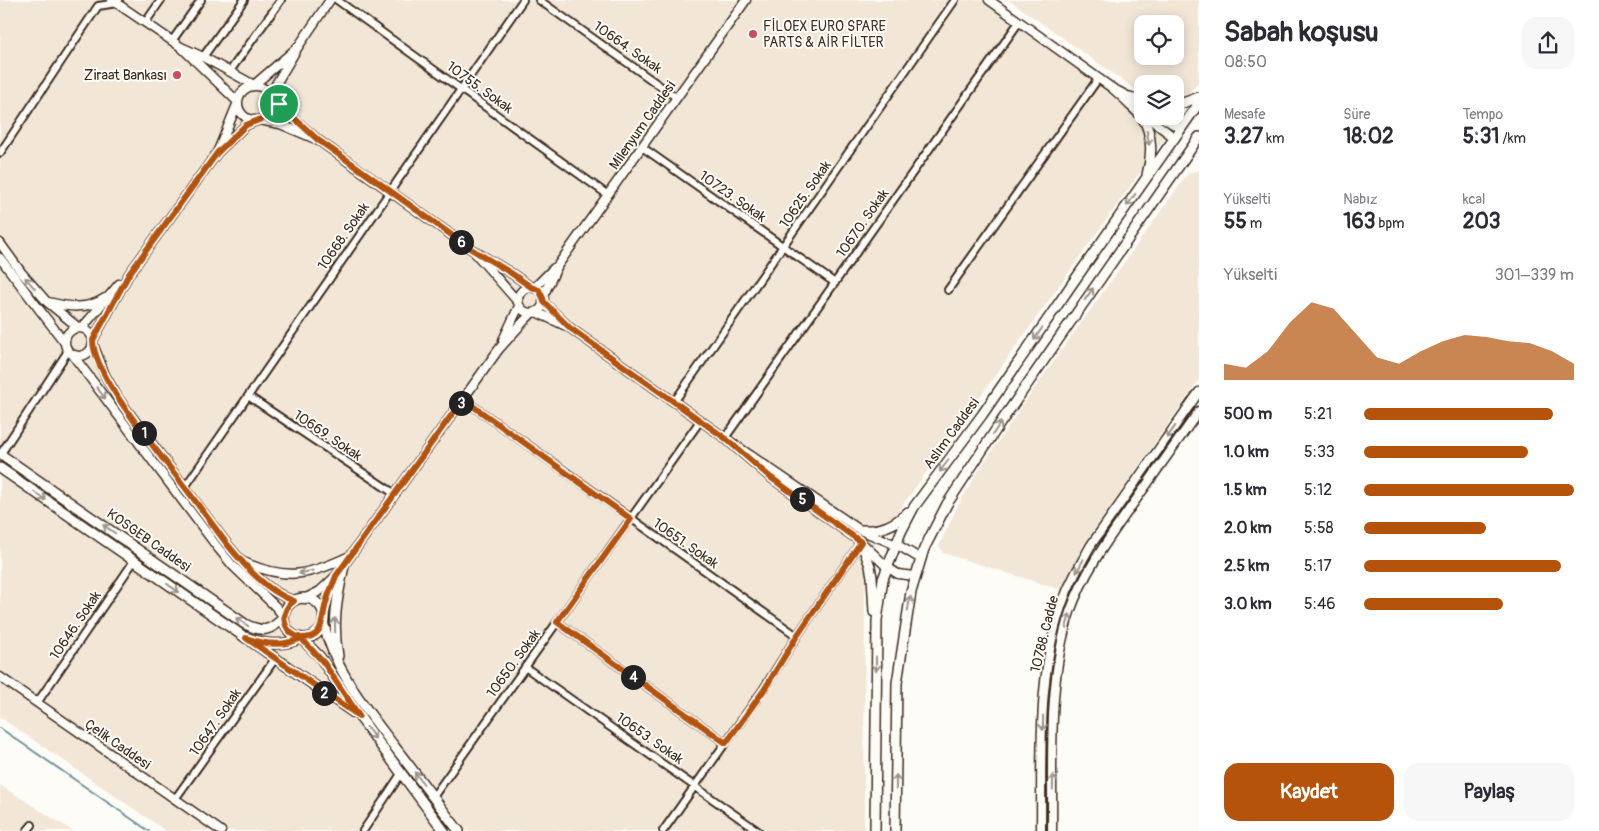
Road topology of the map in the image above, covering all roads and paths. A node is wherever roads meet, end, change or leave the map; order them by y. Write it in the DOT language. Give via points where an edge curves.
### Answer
graph roads {
  1 [pos="161,0"];
  2 [pos="201,0"];
  3 [pos="244,0"];
  4 [pos="281,0"];
  5 [pos="337,0"];
  6 [pos="523,0"];
  7 [pos="539,0"];
  8 [pos="746,0"];
  9 [pos="955,0"];
  10 [pos="989,0"];
  11 [pos="116,1"];
  12 [pos="328,1"];
  13 [pos="1019,22"];
  14 [pos="145,23"];
  15 [pos="172,41"];
  16 [pos="181,47"];
  17 [pos="298,47"];
  18 [pos="203,57"];
  19 [pos="230,71"];
  20 [pos="1098,79"];
  21 [pos="254,85"];
  22 [pos="461,88"];
  23 [pos="271,95"];
  24 [pos="1199,97"];
  25 [pos="677,98"];
  26 [pos="1129,100"];
  27 [pos="238,102"];
  28 [pos="1134,102"];
  29 [pos="1184,103"];
  30 [pos="1199,103"];
  31 [pos="1134,105"];
  32 [pos="259,120"];
  33 [pos="1158,125"];
  34 [pos="1175,125"];
  35 [pos="1181,129"];
  36 [pos="1175,138"];
  37 [pos="318,140"];
  38 [pos="1197,144"];
  39 [pos="642,146"];
  40 [pos="0,153"];
  41 [pos="217,153"];
  42 [pos="1145,180"];
  43 [pos="389,191"];
  44 [pos="608,195"];
  45 [pos="0,244"];
  46 [pos="783,247"];
  47 [pos="471,249"];
  48 [pos="0,258"];
  49 [pos="558,266"];
  50 [pos="129,274"];
  51 [pos="834,283"];
  52 [pos="532,288"];
  53 [pos="948,290"];
  54 [pos="110,294"];
  55 [pos="543,299"];
  56 [pos="47,302"];
  57 [pos="518,304"];
  58 [pos="534,313"];
  59 [pos="80,328"];
  60 [pos="570,328"];
  61 [pos="93,342"];
  62 [pos="65,343"];
  63 [pos="499,349"];
  64 [pos="70,353"];
  65 [pos="1199,392"];
  66 [pos="248,396"];
  67 [pos="463,399"];
  68 [pos="674,402"];
  69 [pos="1199,411"];
  70 [pos="700,421"];
  71 [pos="725,438"];
  72 [pos="0,454"];
  73 [pos="0,468"];
  74 [pos="185,487"];
  75 [pos="395,494"];
  76 [pos="914,507"];
  77 [pos="631,519"];
  78 [pos="860,530"];
  79 [pos="861,542"];
  80 [pos="895,545"];
  81 [pos="352,555"];
  82 [pos="920,559"];
  83 [pos="134,561"];
  84 [pos="242,562"];
  85 [pos="344,566"];
  86 [pos="887,567"];
  87 [pos="336,576"];
  88 [pos="915,576"];
  89 [pos="304,599"];
  90 [pos="294,601"];
  91 [pos="284,617"];
  92 [pos="323,620"];
  93 [pos="557,622"];
  94 [pos="876,633"];
  95 [pos="797,636"];
  96 [pos="246,638"];
  97 [pos="301,638"];
  98 [pos="274,659"];
  99 [pos="525,666"];
  100 [pos="342,673"];
  101 [pos="0,678"];
  102 [pos="37,703"];
  103 [pos="359,716"];
  104 [pos="726,743"];
  105 [pos="401,774"];
  106 [pos="696,785"];
  107 [pos="433,796"];
  108 [pos="175,799"];
  109 [pos="32,825"];
  110 [pos="27,831"];
  111 [pos="221,831"];
  112 [pos="363,831"];
  113 [pos="444,831"];
  114 [pos="459,831"];
  115 [pos="663,831"];
  116 [pos="758,831"];
  117 [pos="875,831"];
  118 [pos="895,831"];
  119 [pos="1042,831"];
  120 [pos="1052,831"];
  1 -- 14 [label="street"];
  2 -- 15 [label="street"];
  3 -- 18 [label="street"];
  4 -- 19 [label="street"];
  5 -- 22 [label="street, 10755. Sokak"];
  6 -- 22 [label="street, 10668. Sokak"];
  7 -- 25 [label="street, 10664. Sokak"];
  8 -- 25 [label="street, Milenyum Caddesi"];
  9 -- 46 [label="street, 10625. Sokak"];
  10 -- 13 [label="street"];
  11 -- 14 [label="street"];
  11 -- 40 [label="street" via="98,6"];
  12 -- 17 [label="street"];
  13 -- 20 [label="street"];
  13 -- 51 [label="street, 10670. Sokak"];
  14 -- 15 [label="street"];
  15 -- 16 [label="street"];
  16 -- 18 [label="street"];
  16 -- 27 [label="street"];
  17 -- 21 [label="street"];
  17 -- 23 [label="street"];
  18 -- 19 [label="street"];
  19 -- 21 [label="street"];
  20 -- 26 [label="street"];
  20 -- 53 [label="street"];
  21 -- 23 [label="street" via="264,87"];
  21 -- 27 [label="street" via="244,89"];
  22 -- 43 [label="street, 10668. Sokak"];
  22 -- 44 [label="street, 10755. Sokak"];
  23 -- 32 [label="street" via="271,110"];
  23 -- 37 [label="street"];
  24 -- 29 [label="main road"];
  25 -- 39 [label="street, Milenyum Caddesi"];
  26 -- 28 [label="main road"];
  26 -- 31 [label="street"];
  26 -- 42 [label="main road, one-way" via="1148,132 1150,161"];
  27 -- 32 [label="street" via="244,116"];
  27 -- 41 [label="street"];
  30 -- 35 [label="main road, Aslım Caddesi"];
  32 -- 37 [label="street" via="280,124"];
  32 -- 41 [label="street" via="246,125"];
  33 -- 36 [label="street"];
  34 -- 35 [label="street"];
  35 -- 36 [label="main road, Aslım Caddesi"];
  36 -- 42 [label="main road, Aslım Caddesi"];
  37 -- 43 [label="street"];
  82 -- 38 [label="main road, one-way" via="947,504 995,430"];
  39 -- 44 [label="street, Milenyum Caddesi"];
  39 -- 46 [label="street, 10723. Sokak"];
  41 -- 50 [label="street"];
  42 -- 76 [label="main road, Aslım Caddesi, one-way"];
  43 -- 47 [label="street"];
  43 -- 66 [label="street, 10668. Sokak"];
  44 -- 49 [label="street, Milenyum Caddesi"];
  56 -- 45 [label="street, one-way"];
  46 -- 51 [label="street, 10723. Sokak"];
  46 -- 68 [label="street, 10625. Sokak"];
  47 -- 52 [label="street"];
  47 -- 57 [label="street"];
  48 -- 62 [label="street"];
  49 -- 52 [label="street"];
  49 -- 55 [label="street"];
  50 -- 54 [label="street"];
  50 -- 61 [label="street"];
  51 -- 71 [label="street, 10670. Sokak"];
  52 -- 55 [label="street" via="539,290"];
  52 -- 57 [label="street" via="520,293"];
  54 -- 56 [label="street" via="82,306"];
  54 -- 59 [label="street"];
  55 -- 58 [label="street" via="540,310"];
  55 -- 60 [label="street"];
  56 -- 59 [label="street"];
  57 -- 58 [label="street" via="524,312"];
  57 -- 63 [label="street"];
  58 -- 60 [label="street"];
  58 -- 63 [label="street"];
  59 -- 61 [label="street" via="90,333"];
  59 -- 62 [label="street" via="68,333"];
  60 -- 68 [label="street"];
  61 -- 64 [label="street" via="85,355"];
  61 -- 74 [label="street" via="118,398"];
  62 -- 64 [label="street"];
  63 -- 67 [label="street"];
  64 -- 72 [label="street"];
  64 -- 91 [label="street, one-way" via="218,548"];
  65 -- 119 [label="street, 10788. Cadde, one-way" via="1092,545 1065,596 1053,637 1044,691"];
  66 -- 74 [label="street, 10668. Sokak"];
  66 -- 75 [label="street, 10669. Sokak"];
  67 -- 75 [label="street"];
  67 -- 77 [label="street, 10651. Sokak"];
  68 -- 70 [label="street"];
  120 -- 69 [label="street, 10788. Cadde, one-way" via="1054,690 1070,613 1101,550"];
  70 -- 71 [label="street"];
  70 -- 77 [label="street, 10650. Sokak"];
  71 -- 78 [label="street"];
  71 -- 79 [label="street" via="770,477"];
  91 -- 72 [label="main road, KOSGEB Caddesi, one-way" via="265,630 245,624"];
  73 -- 83 [label="main road, KOSGEB Caddesi, one-way"];
  74 -- 84 [label="street"];
  75 -- 81 [label="street"];
  76 -- 78 [label="main road" via="887,528"];
  76 -- 80 [label="main road, Aslım Caddesi"];
  77 -- 93 [label="street, 10650. Sokak"];
  77 -- 95 [label="street, 10651. Sokak"];
  78 -- 80 [label="street"];
  79 -- 86 [label="street"];
  79 -- 94 [label="main road" via="872,576"];
  79 -- 95 [label="street"];
  80 -- 82 [label="street"];
  80 -- 86 [label="main road, Aslım Caddesi"];
  81 -- 84 [label="street, one-way" via="303,574 273,572"];
  81 -- 85 [label="street"];
  82 -- 88 [label="main road"];
  83 -- 96 [label="main road, KOSGEB Caddesi, one-way"];
  83 -- 102 [label="street, 10646. Sokak"];
  84 -- 90 [label="street" via="271,590"];
  85 -- 87 [label="street"];
  100 -- 85 [label="main road, one-way" via="334,616"];
  86 -- 88 [label="street" via="898,574"];
  86 -- 94 [label="main road, Aslım Caddesi"];
  87 -- 89 [label="street" via="320,591"];
  87 -- 92 [label="street"];
  118 -- 88 [label="main road, one-way" via="897,683"];
  89 -- 90 [label="main road"];
  89 -- 92 [label="main road" via="317,604 322,610"];
  90 -- 91 [label="main road"];
  91 -- 97 [label="main road" via="288,631"];
  92 -- 97 [label="main road" via="315,634"];
  92 -- 100 [label="main road"];
  93 -- 99 [label="street, 10650. Sokak"];
  93 -- 104 [label="street"];
  94 -- 117 [label="main road, Aslım Caddesi, one-way"];
  95 -- 104 [label="street"];
  96 -- 97 [label="main road, KOSGEB Caddesi" via="276,643"];
  96 -- 98 [label="main road, KOSGEB Caddesi"];
  97 -- 103 [label="main road, KOSGEB Caddesi" via="324,663"];
  98 -- 103 [label="main road, KOSGEB Caddesi"];
  98 -- 108 [label="street, 10647. Sokak"];
  99 -- 106 [label="street, 10653. Sokak"];
  99 -- 107 [label="street, 10650. Sokak"];
  107 -- 100 [label="main road, one-way"];
  101 -- 102 [label="street, Çelik Caddesi"];
  102 -- 108 [label="street, Çelik Caddesi"];
  103 -- 105 [label="main road, KOSGEB Caddesi, one-way"];
  104 -- 106 [label="street"];
  105 -- 112 [label="street"];
  105 -- 113 [label="main road, KOSGEB Caddesi"];
  106 -- 115 [label="street"];
  106 -- 116 [label="street, 10653. Sokak"];
  107 -- 114 [label="main road"];
  108 -- 111 [label="street, Çelik Caddesi"];
  109 -- 110 [label="street"];
}
